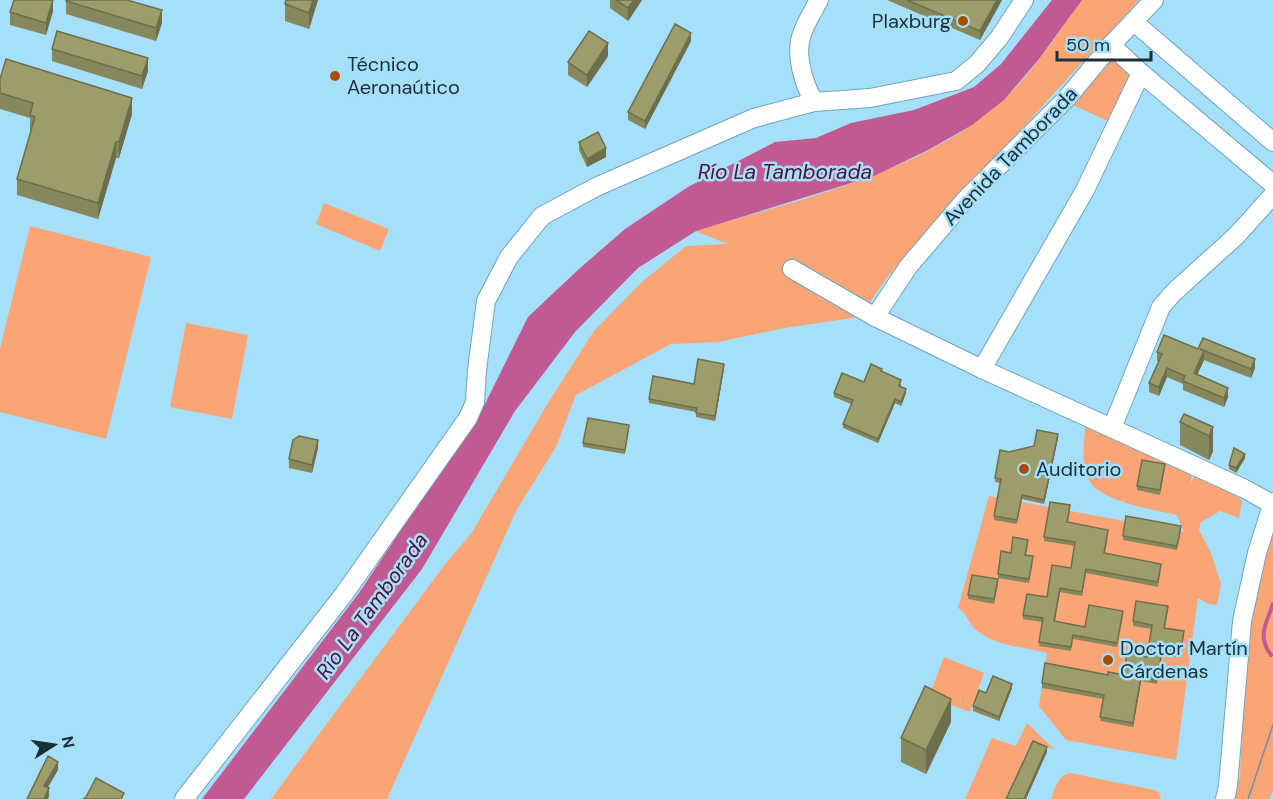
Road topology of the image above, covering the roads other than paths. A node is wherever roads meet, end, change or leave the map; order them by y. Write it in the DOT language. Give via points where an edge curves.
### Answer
graph roads {
  1 [pos="819,0"];
  2 [pos="1024,0"];
  3 [pos="1154,0"];
  4 [pos="1134,22"];
  5 [pos="1112,45"];
  6 [pos="1141,73"];
  7 [pos="814,102"];
  8 [pos="1273,142"];
  9 [pos="1273,184"];
  10 [pos="1273,195"];
  11 [pos="792,269"];
  12 [pos="875,317"];
  13 [pos="982,369"];
  14 [pos="1112,428"];
  15 [pos="1273,503"];
  16 [pos="184,799"];
  17 [pos="1225,799"];
  1 -- 7 [label="street" via="801,36 803,78"];
  2 -- 7 [label="street" via="999,38 956,81 870,98"];
  3 -- 4 [label="street, Avenida Tamborada"];
  4 -- 5 [label="street, Avenida Tamborada"];
  4 -- 8 [label="street"];
  5 -- 6 [label="street"];
  5 -- 12 [label="street, Avenida Tamborada" via="1067,98 965,200 908,267"];
  6 -- 9 [label="street"];
  6 -- 13 [label="street" via="1085,190"];
  7 -- 16 [label="street" via="754,118 596,187 542,216 509,257 486,301 475,402 468,418 344,594"];
  10 -- 14 [label="street" via="1161,307"];
  11 -- 12 [label="street"];
  12 -- 13 [label="street"];
  13 -- 14 [label="street"];
  14 -- 15 [label="street"];
  15 -- 17 [label="street" via="1242,621"];
}
